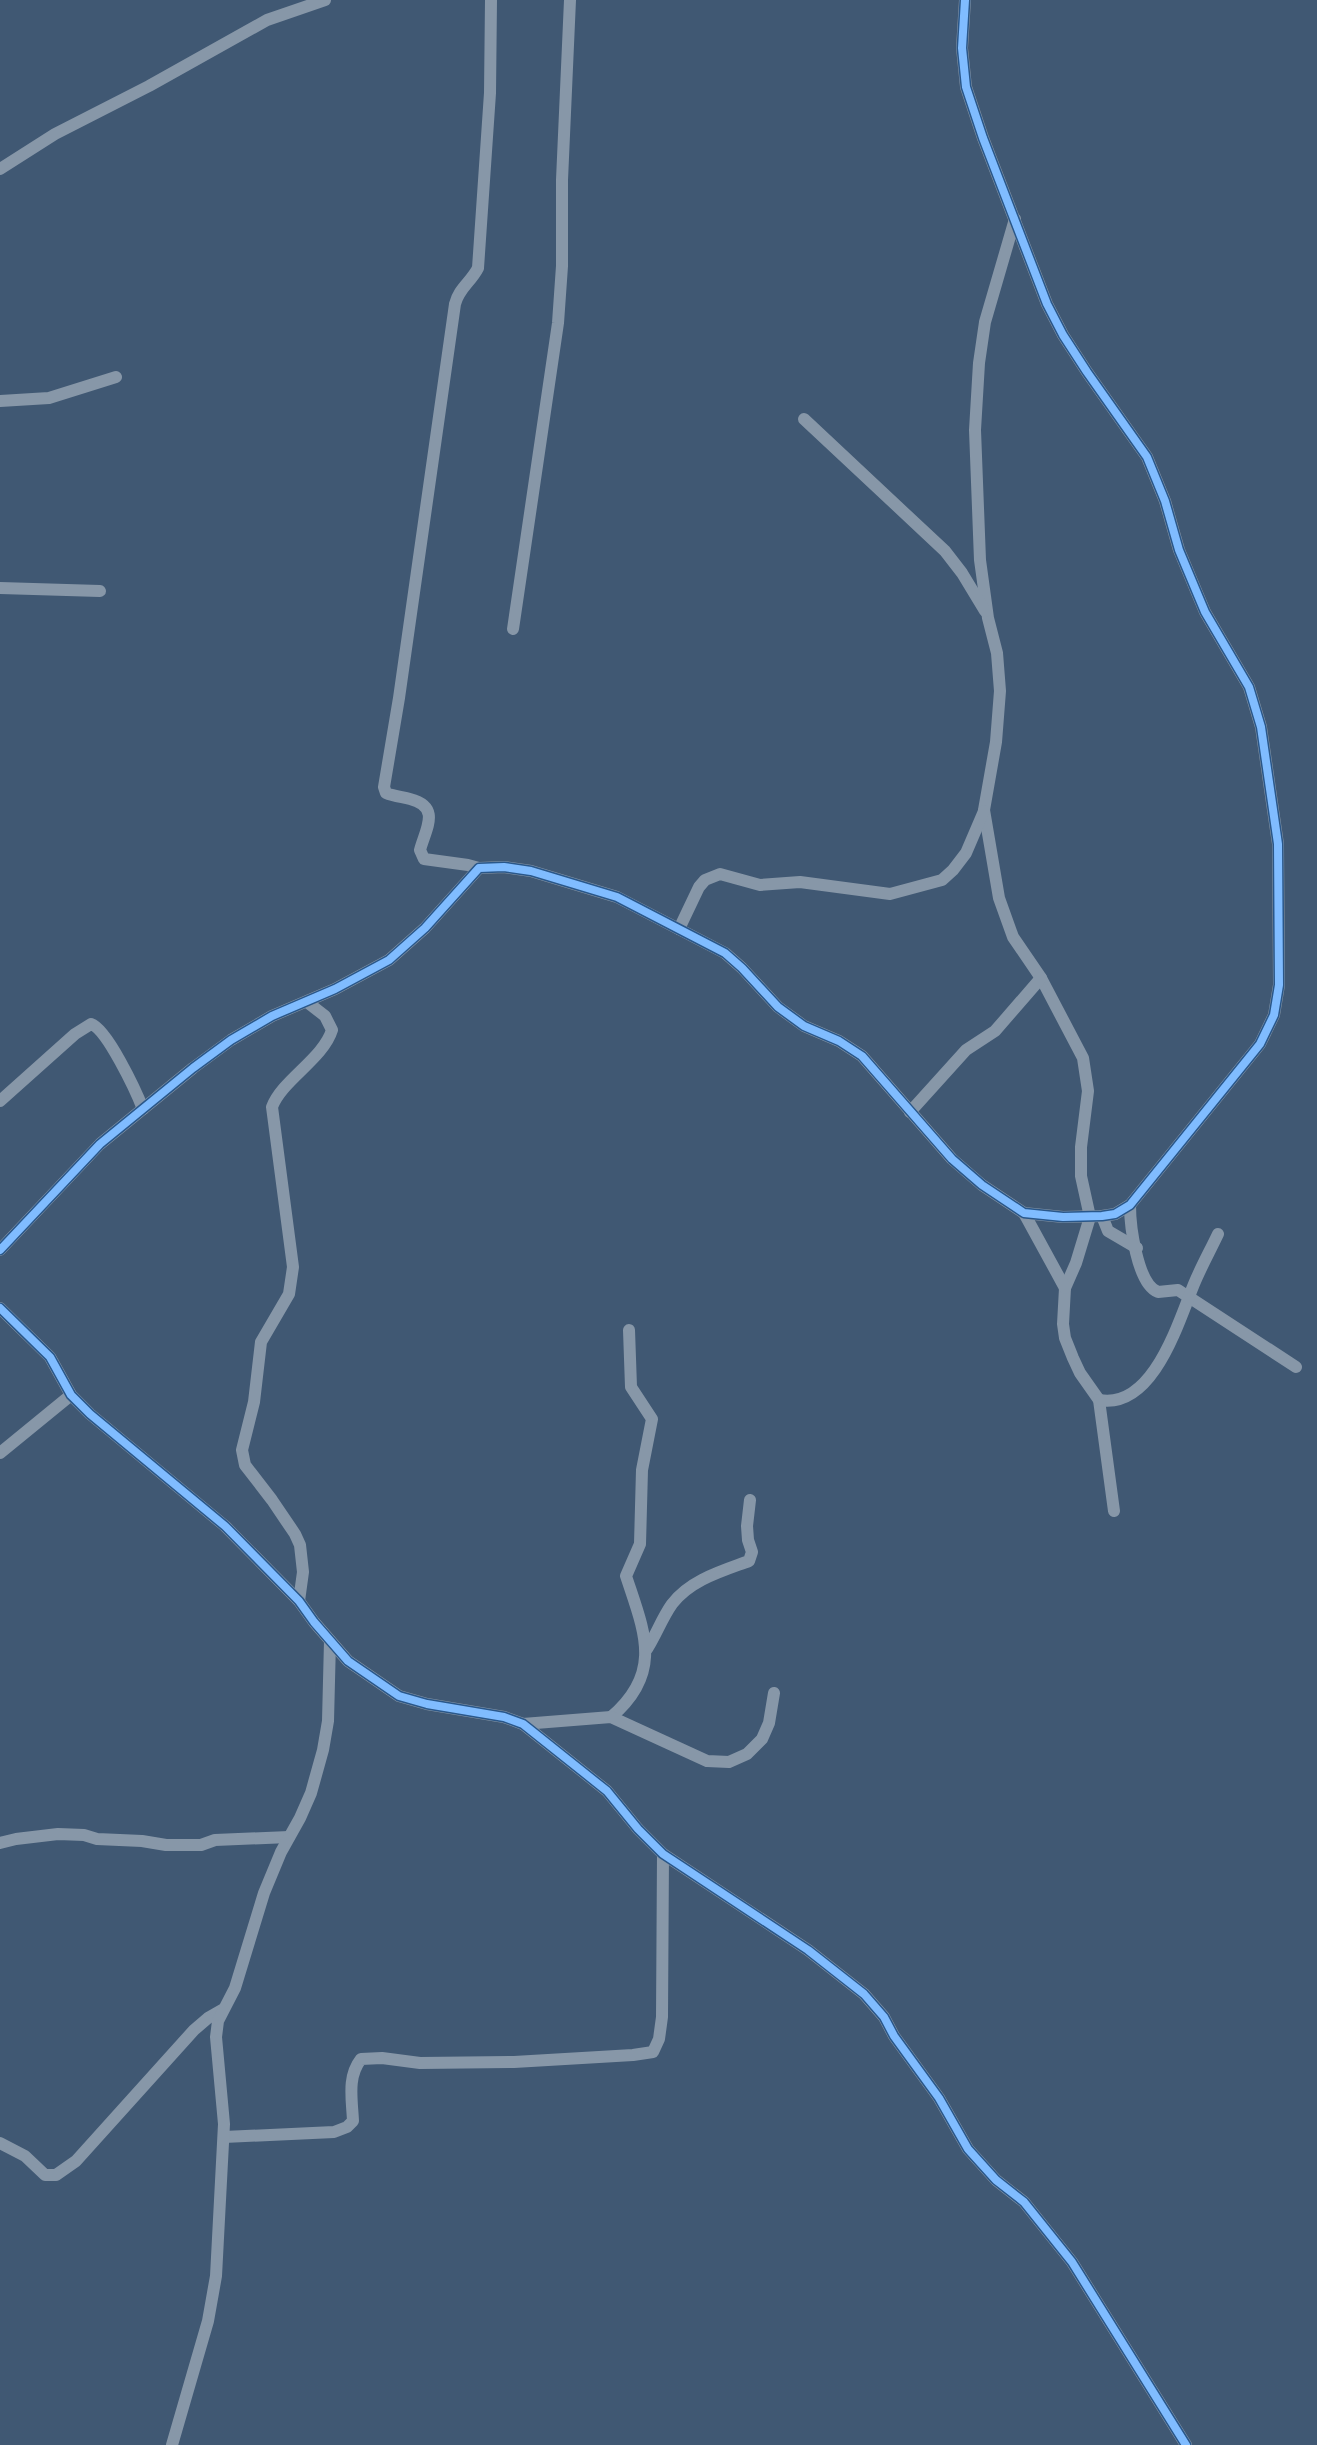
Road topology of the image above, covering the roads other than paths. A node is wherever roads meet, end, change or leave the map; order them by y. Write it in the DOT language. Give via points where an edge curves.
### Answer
graph roads {
  1 [pos="325,0"];
  2 [pos="491,0"];
  3 [pos="570,0"];
  4 [pos="964,0"];
  5 [pos="0,169"];
  6 [pos="1015,219"];
  7 [pos="116,377"];
  8 [pos="0,401"];
  9 [pos="804,419"];
  10 [pos="0,588"];
  11 [pos="100,591"];
  12 [pos="988,618"];
  13 [pos="513,629"];
  14 [pos="984,810"];
  15 [pos="479,868"];
  16 [pos="679,929"];
  17 [pos="1041,978"];
  18 [pos="307,1002"];
  19 [pos="0,1101"];
  20 [pos="143,1109"];
  21 [pos="910,1112"];
  22 [pos="1130,1205"];
  23 [pos="1024,1213"];
  24 [pos="1096,1216"];
  25 [pos="1218,1234"];
  26 [pos="1137,1248"];
  27 [pos="0,1250"];
  28 [pos="1065,1288"];
  29 [pos="1189,1298"];
  30 [pos="0,1308"];
  31 [pos="629,1330"];
  32 [pos="1296,1367"];
  33 [pos="71,1395"];
  34 [pos="1099,1400"];
  35 [pos="0,1453"];
  36 [pos="750,1500"];
  37 [pos="1114,1511"];
  38 [pos="299,1601"];
  39 [pos="330,1641"];
  40 [pos="647,1649"];
  41 [pos="774,1693"];
  42 [pos="611,1717"];
  43 [pos="523,1724"];
  44 [pos="289,1837"];
  45 [pos="0,1844"];
  46 [pos="663,1854"];
  47 [pos="222,2010"];
  48 [pos="224,2137"];
  49 [pos="0,2144"];
  50 [pos="172,2445"];
  51 [pos="1186,2445"];
  1 -- 5 [label="street" via="251,28 56,134"];
  2 -- 15 [label="street" via="490,93 478,268 457,294 453,312 384,787 386,793 422,803 428,811 428,827 420,850 424,859"];
  3 -- 13 [label="street" via="558,323"];
  4 -- 6 [label="street" via="962,48 966,87"];
  6 -- 12 [label="street" via="985,321 977,396 980,560"];
  6 -- 22 [label="street" via="1063,335 1147,457 1205,612 1249,687 1261,727 1278,844 1279,985 1274,1015 1260,1044"];
  7 -- 8 [label="street" via="49,399"];
  9 -- 12 [label="street" via="945,551"];
  10 -- 11 [label="street"];
  12 -- 14 [label="street" via="997,653 1000,692"];
  14 -- 16 [label="street" via="966,853 942,880 890,894 800,882 760,885 720,874 699,887"];
  14 -- 17 [label="street" via="1005,918"];
  15 -- 16 [label="street" via="531,871 616,897"];
  15 -- 18 [label="street" via="425,928 389,960"];
  16 -- 21 [label="street" via="725,953 778,1007 804,1026 862,1056"];
  17 -- 21 [label="street" via="995,1031 966,1050"];
  17 -- 24 [label="street" via="1083,1058 1088,1091 1082,1176"];
  18 -- 20 [label="street" via="272,1016 231,1040"];
  18 -- 38 [label="street" via="325,1016 332,1030 272,1107 293,1267 288,1294 261,1342 254,1402 242,1450 245,1465 300,1545 303,1572"];
  19 -- 20 [label="street" via="91,1024 101,1031 125,1070"];
  20 -- 27 [label="street" via="100,1144"];
  21 -- 23 [label="street" via="967,1172"];
  22 -- 24 [label="street" via="1115,1214"];
  22 -- 26 [label="street" via="1130,1227"];
  23 -- 24 [label="street"];
  23 -- 28 [label="street"];
  24 -- 26 [label="street" via="1108,1231"];
  24 -- 28 [label="street"];
  25 -- 29 [label="street"];
  26 -- 29 [label="street" via="1147,1285 1158,1292 1178,1290"];
  28 -- 34 [label="street" via="1065,1338 1080,1373"];
  29 -- 32 [label="street"];
  29 -- 34 [label="street" via="1169,1345 1147,1379 1124,1399"];
  30 -- 33 [label="street" via="50,1357"];
  31 -- 40 [label="street" via="631,1387 652,1419 642,1470 640,1544 626,1576"];
  33 -- 35 [label="street"];
  33 -- 38 [label="street" via="225,1526"];
  34 -- 37 [label="street"];
  36 -- 40 [label="street" via="749,1562 716,1572 681,1594"];
  38 -- 39 [label="street"];
  39 -- 43 [label="street" via="348,1661 399,1696"];
  39 -- 44 [label="street" via="323,1750 311,1793"];
  40 -- 42 [label="street" via="640,1681 623,1707"];
  41 -- 42 [label="street" via="762,1739 747,1754 729,1762 707,1761"];
  42 -- 43 [label="street"];
  43 -- 46 [label="street" via="607,1791"];
  44 -- 45 [label="street" via="157,1845 142,1840 58,1834"];
  44 -- 47 [label="street" via="264,1893 235,1988"];
  46 -- 48 [label="street" via="662,2017 653,2052 514,2062 361,2059 351,2080 353,2121 347,2127 334,2132"];
  46 -- 51 [label="street" via="808,1950 864,1994 939,2098 968,2149 996,2180 1024,2202 1072,2262"];
  47 -- 48 [label="street" via="216,2037"];
  47 -- 49 [label="street" via="195,2030 76,2162 56,2175 45,2175 25,2156"];
  48 -- 50 [label="street" via="216,2276 208,2321"];
}
